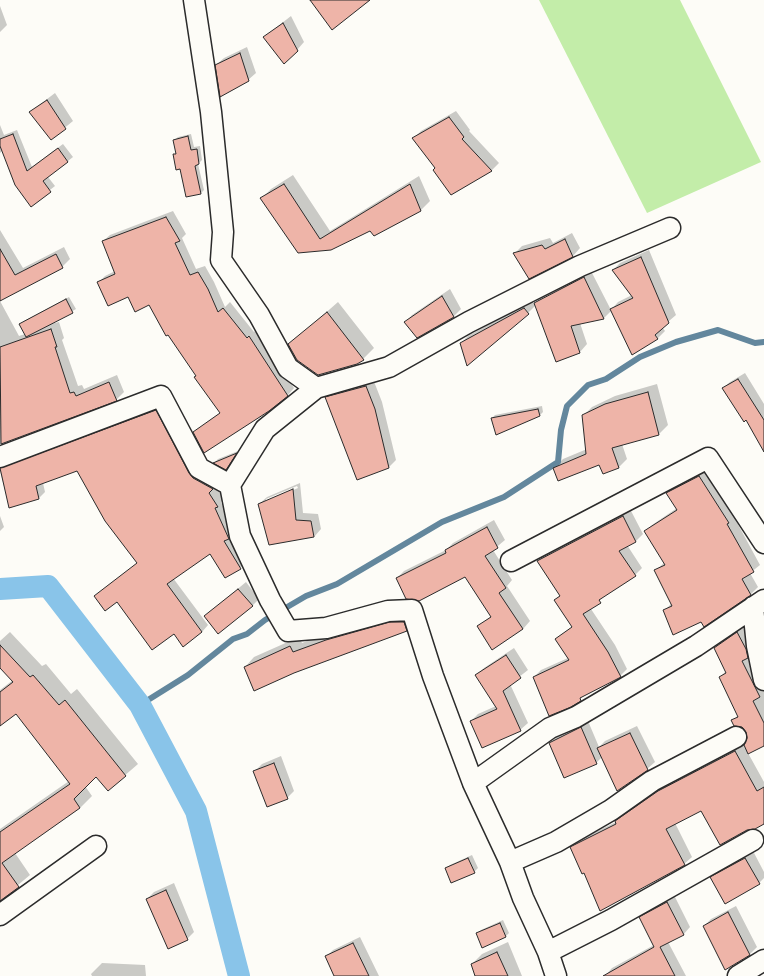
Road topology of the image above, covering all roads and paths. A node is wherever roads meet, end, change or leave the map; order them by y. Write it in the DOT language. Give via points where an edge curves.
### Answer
graph roads {
  1 [pos="194,0"];
  2 [pos="670,228"];
  3 [pos="316,388"];
  4 [pos="0,457"];
  5 [pos="230,485"];
  6 [pos="764,543"];
  7 [pos="511,561"];
  8 [pos="759,603"];
  9 [pos="764,680"];
  10 [pos="736,737"];
  11 [pos="473,783"];
  12 [pos="753,840"];
  13 [pos="96,846"];
  14 [pos="510,862"];
  15 [pos="0,915"];
  16 [pos="548,952"];
  17 [pos="764,960"];
  18 [pos="556,976"];
  19 [pos="738,976"];
  1 -- 3 [label="street" via="211,112 223,232 221,260 259,315 288,368"];
  2 -- 3 [label="street" via="580,266 469,322 389,368"];
  3 -- 5 [label="street" via="265,429"];
  4 -- 5 [label="street" via="160,396 199,468"];
  5 -- 11 [label="street" via="240,536 272,604 288,631 319,628 388,611 412,610 433,676"];
  6 -- 7 [label="street" via="708,458"];
  8 -- 9 [label="street" via="757,646"];
  8 -- 11 [label="street" via="689,650 576,717 550,728"];
  10 -- 14 [label="street" via="652,781 611,810 556,842"];
  11 -- 14 [label="street"];
  12 -- 16 [label="street" via="612,920"];
  13 -- 15 [label="street"];
  14 -- 16 [label="street" via="523,898"];
  16 -- 18 [label="street"];
  17 -- 19 [label="street"];
}
